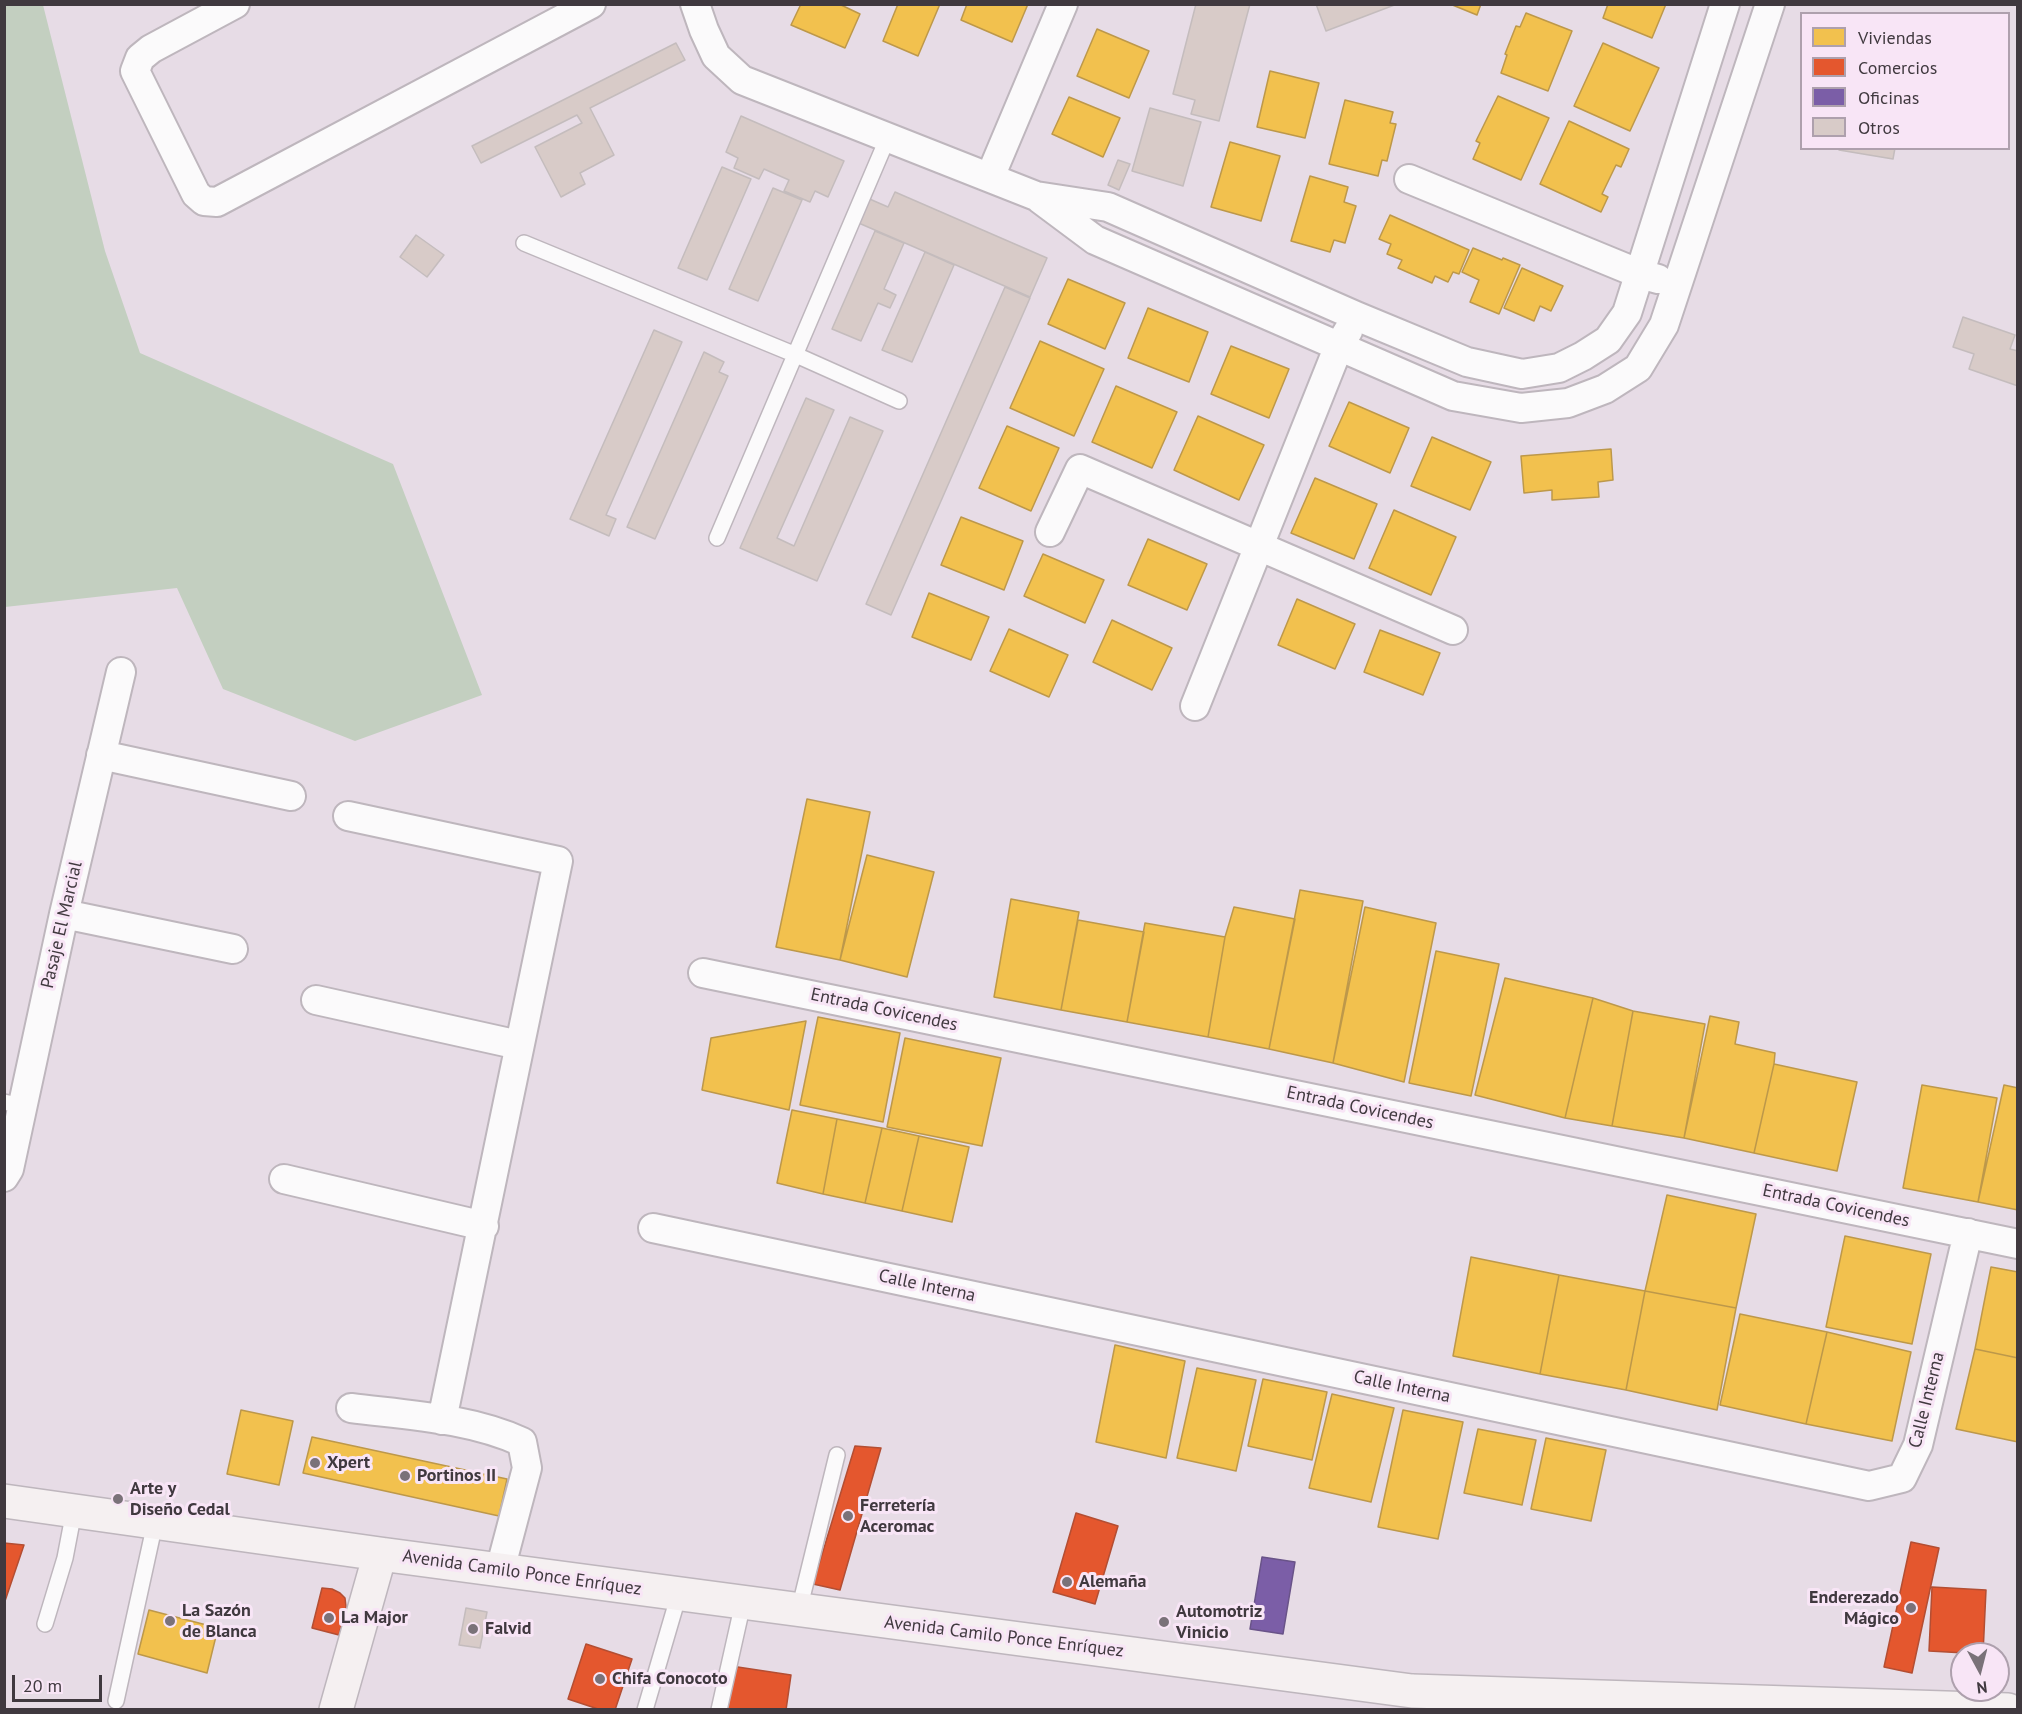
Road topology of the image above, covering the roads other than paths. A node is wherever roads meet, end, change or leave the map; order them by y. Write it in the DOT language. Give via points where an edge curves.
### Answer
graph roads {
  1 [pos="235,4"];
  2 [pos="591,4"];
  3 [pos="695,4"];
  4 [pos="1063,4"];
  5 [pos="1725,4"];
  6 [pos="1770,4"];
  7 [pos="1700,82"];
  8 [pos="1741,92"];
  9 [pos="888,137"];
  10 [pos="990,177"];
  11 [pos="1409,179"];
  12 [pos="1036,196"];
  13 [pos="524,243"];
  14 [pos="1640,274"];
  15 [pos="1266,276"];
  16 [pos="1678,285"];
  17 [pos="1249,308"];
  18 [pos="1356,316"];
  19 [pos="1338,348"];
  20 [pos="796,355"];
  21 [pos="899,401"];
  22 [pos="1050,532"];
  23 [pos="717,538"];
  24 [pos="1259,547"];
  25 [pos="1453,630"];
  26 [pos="121,672"];
  27 [pos="1195,706"];
  28 [pos="101,755"];
  29 [pos="291,796"];
  30 [pos="348,816"];
  31 [pos="64,914"];
  32 [pos="233,949"];
  33 [pos="703,973"];
  34 [pos="315,1000"];
  35 [pos="519,1045"];
  36 [pos="13,1104"];
  37 [pos="4,1177"];
  38 [pos="285,1179"];
  39 [pos="484,1226"];
  40 [pos="653,1228"];
  41 [pos="1968,1233"];
  42 [pos="2018,1244"];
  43 [pos="351,1408"];
  44 [pos="442,1420"];
  45 [pos="837,1455"];
  46 [pos="4,1501"];
  47 [pos="74,1511"];
  48 [pos="155,1523"];
  49 [pos="380,1554"];
  50 [pos="500,1570"];
  51 [pos="679,1594"];
  52 [pos="743,1603"];
  53 [pos="798,1610"];
  54 [pos="45,1624"];
  55 [pos="1408,1700"];
  56 [pos="117,1701"];
  57 [pos="336,1710"];
  58 [pos="645,1710"];
  59 [pos="719,1710"];
  60 [pos="2008,1710"];
  1 -- 2 [label="street" via="151,49 140,58 135,71 196,194 204,201 217,202"];
  3 -- 9 [label="street" via="716,56 742,80"];
  4 -- 10 [label="street"];
  5 -- 7 [label="street"];
  6 -- 8 [label="street"];
  7 -- 8 [label="street"];
  7 -- 14 [label="street"];
  8 -- 16 [label="street"];
  9 -- 10 [label="street"];
  9 -- 20 [label="lane"];
  10 -- 12 [label="street"];
  11 -- 14 [label="street"];
  12 -- 15 [label="street" via="1108,207"];
  12 -- 17 [label="street" via="1095,240"];
  13 -- 20 [label="lane"];
  14 -- 16 [label="street"];
  14 -- 18 [label="street" via="1627,313 1608,340 1558,368 1522,374 1467,362"];
  15 -- 17 [label="street"];
  15 -- 18 [label="street"];
  16 -- 19 [label="street" via="1665,325 1638,368 1605,389 1568,403 1521,408 1453,396"];
  17 -- 19 [label="street"];
  18 -- 19 [label="street"];
  19 -- 24 [label="street"];
  20 -- 21 [label="lane"];
  20 -- 23 [label="lane"];
  22 -- 24 [label="street" via="1080,469"];
  24 -- 25 [label="street"];
  24 -- 27 [label="street"];
  26 -- 28 [label="street, Pasaje El Marcial"];
  28 -- 29 [label="street"];
  28 -- 31 [label="street, Pasaje El Marcial"];
  30 -- 35 [label="street" via="558,861"];
  31 -- 32 [label="street"];
  31 -- 36 [label="street, Pasaje El Marcial"];
  33 -- 41 [label="street, Entrada Covicendes"];
  34 -- 35 [label="street"];
  35 -- 39 [label="street"];
  36 -- 37 [label="street, Pasaje El Marcial" via="9,1169"];
  38 -- 39 [label="street"];
  39 -- 44 [label="street"];
  40 -- 41 [label="street, Calle Interna" via="1869,1486 1902,1478 1918,1445"];
  41 -- 42 [label="street, Entrada Covicendes"];
  43 -- 44 [label="street"];
  44 -- 50 [label="street" via="502,1433 522,1442 527,1468"];
  45 -- 53 [label="lane"];
  46 -- 47 [label="main road, Avenida Camilo Ponce Enríquez"];
  47 -- 48 [label="main road, Avenida Camilo Ponce Enríquez"];
  47 -- 54 [label="lane"];
  48 -- 49 [label="main road, Avenida Camilo Ponce Enríquez"];
  48 -- 56 [label="lane"];
  49 -- 50 [label="main road, Avenida Camilo Ponce Enríquez"];
  49 -- 57 [label="main road"];
  50 -- 51 [label="main road, Avenida Camilo Ponce Enríquez"];
  51 -- 52 [label="main road, Avenida Camilo Ponce Enríquez"];
  51 -- 58 [label="lane"];
  52 -- 53 [label="main road, Avenida Camilo Ponce Enríquez"];
  52 -- 59 [label="lane"];
  53 -- 55 [label="main road, Avenida Camilo Ponce Enríquez"];
  55 -- 60 [label="main road, Avenida Camilo Ponce Enríquez"];
}
